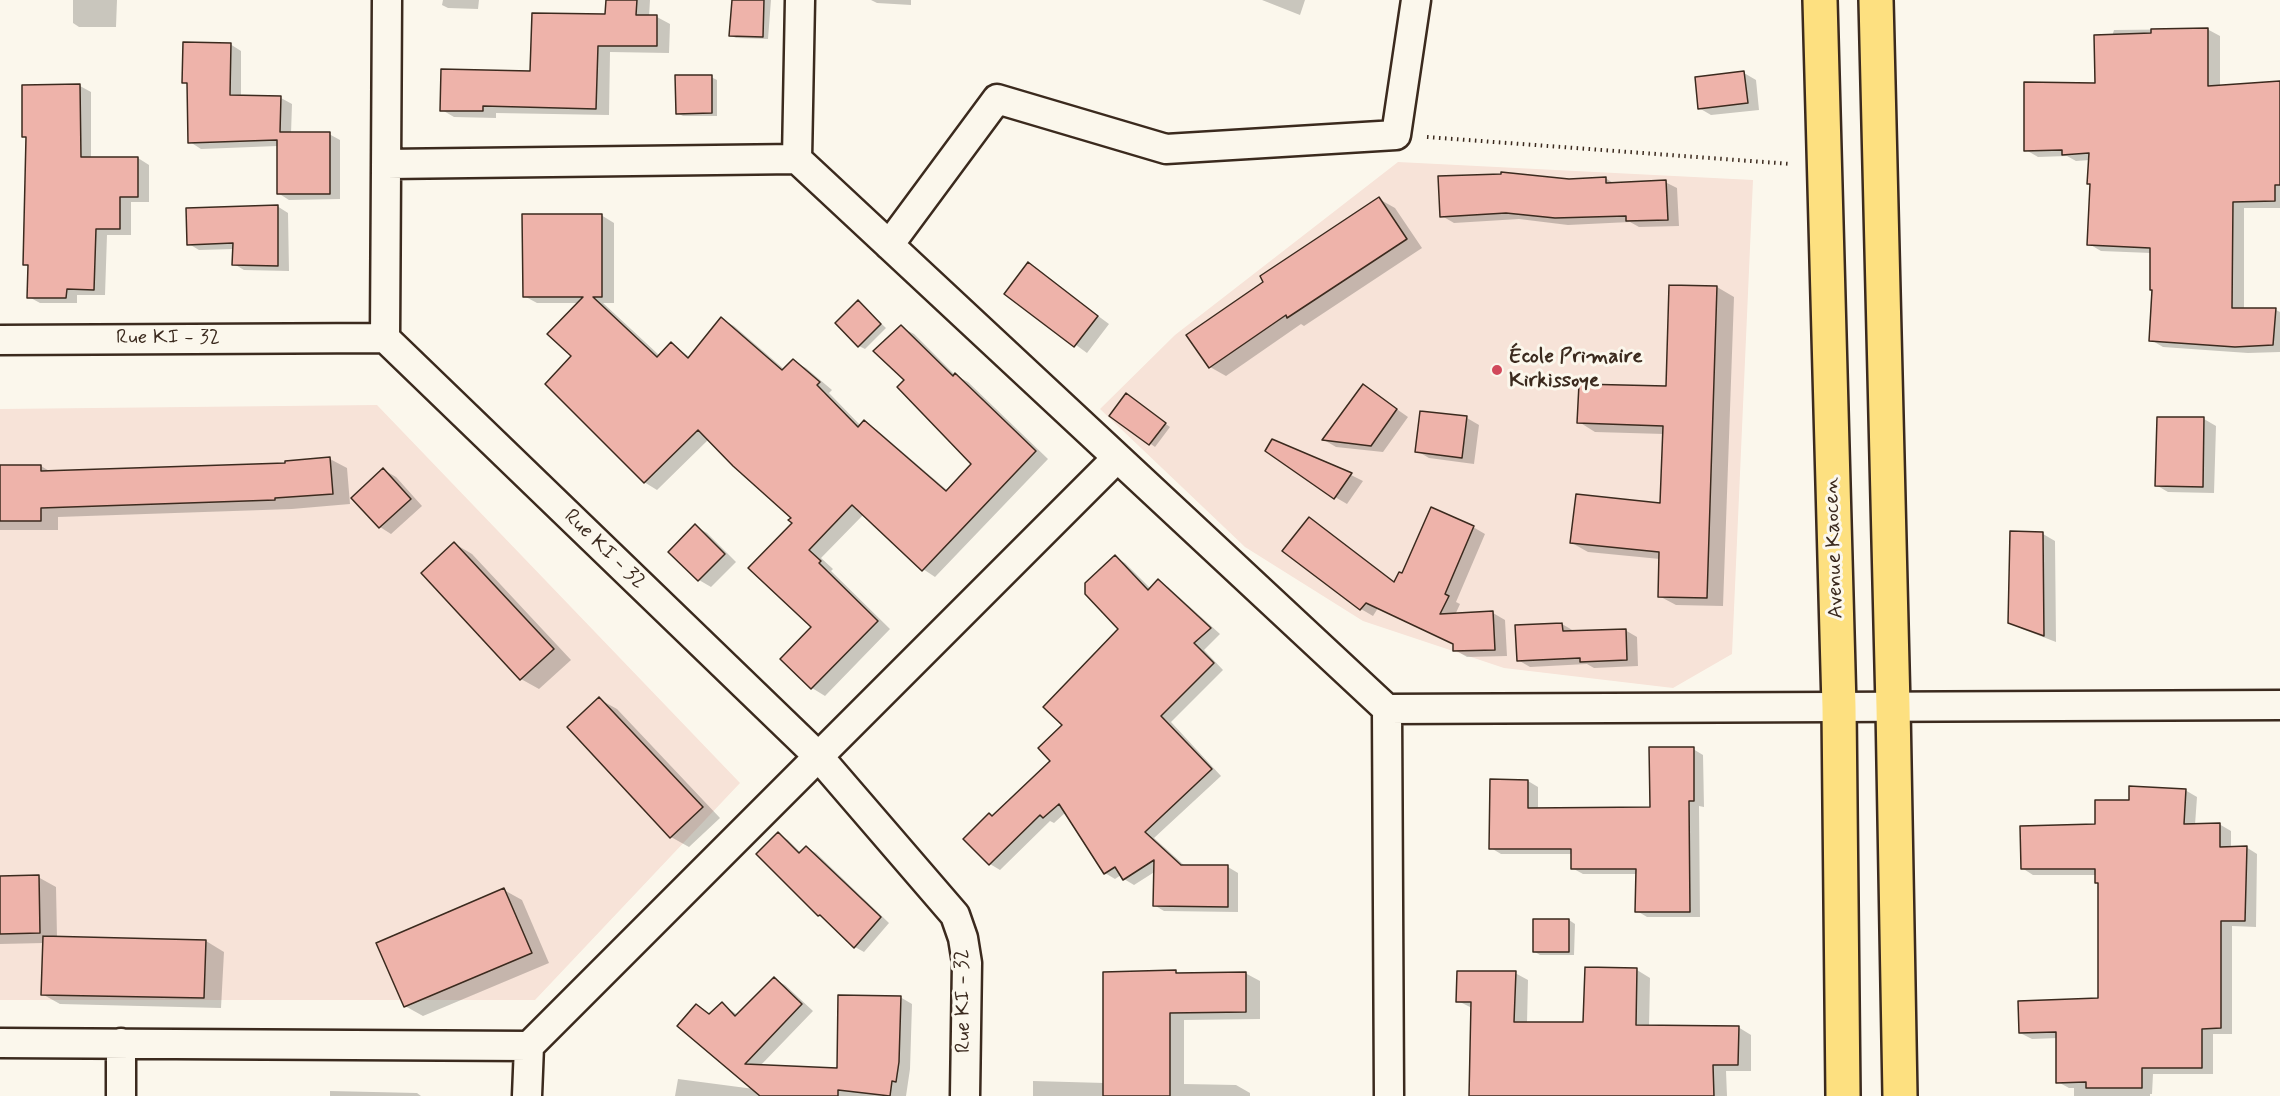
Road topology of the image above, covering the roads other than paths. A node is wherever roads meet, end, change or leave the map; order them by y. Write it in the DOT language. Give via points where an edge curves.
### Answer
graph roads {
  1 [pos="387,0"];
  2 [pos="800,0"];
  3 [pos="1416,0"];
  4 [pos="1820,0"];
  5 [pos="1876,0"];
  6 [pos="797,159"];
  7 [pos="387,164"];
  8 [pos="889,245"];
  9 [pos="385,338"];
  10 [pos="0,340"];
  11 [pos="1117,458"];
  12 [pos="2280,705"];
  13 [pos="1839,707"];
  14 [pos="1893,707"];
  15 [pos="1387,709"];
  16 [pos="818,756"];
  17 [pos="0,1043"];
  18 [pos="121,1043"];
  19 [pos="529,1046"];
  20 [pos="121,1096"];
  21 [pos="527,1096"];
  22 [pos="965,1096"];
  23 [pos="1389,1096"];
  24 [pos="1843,1096"];
  25 [pos="1900,1096"];
  1 -- 7 [label="street"];
  2 -- 6 [label="street"];
  3 -- 8 [label="street" via="1396,135 1166,148 997,99"];
  4 -- 13 [label="highway, Avenue Kaocen"];
  5 -- 14 [label="highway"];
  6 -- 7 [label="street"];
  6 -- 8 [label="street"];
  7 -- 9 [label="street"];
  8 -- 11 [label="street"];
  9 -- 10 [label="street, Rue KI - 32"];
  9 -- 16 [label="street, Rue KI - 32"];
  11 -- 15 [label="street"];
  11 -- 16 [label="street"];
  12 -- 14 [label="street"];
  13 -- 14 [label="street"];
  13 -- 15 [label="street"];
  13 -- 24 [label="highway, Avenue Kaocen"];
  14 -- 25 [label="highway"];
  15 -- 23 [label="street"];
  16 -- 19 [label="street"];
  16 -- 22 [label="street, Rue KI - 32" via="955,915 967,963"];
  17 -- 18 [label="street"];
  18 -- 19 [label="street"];
  18 -- 20 [label="street"];
  19 -- 21 [label="street"];
}
